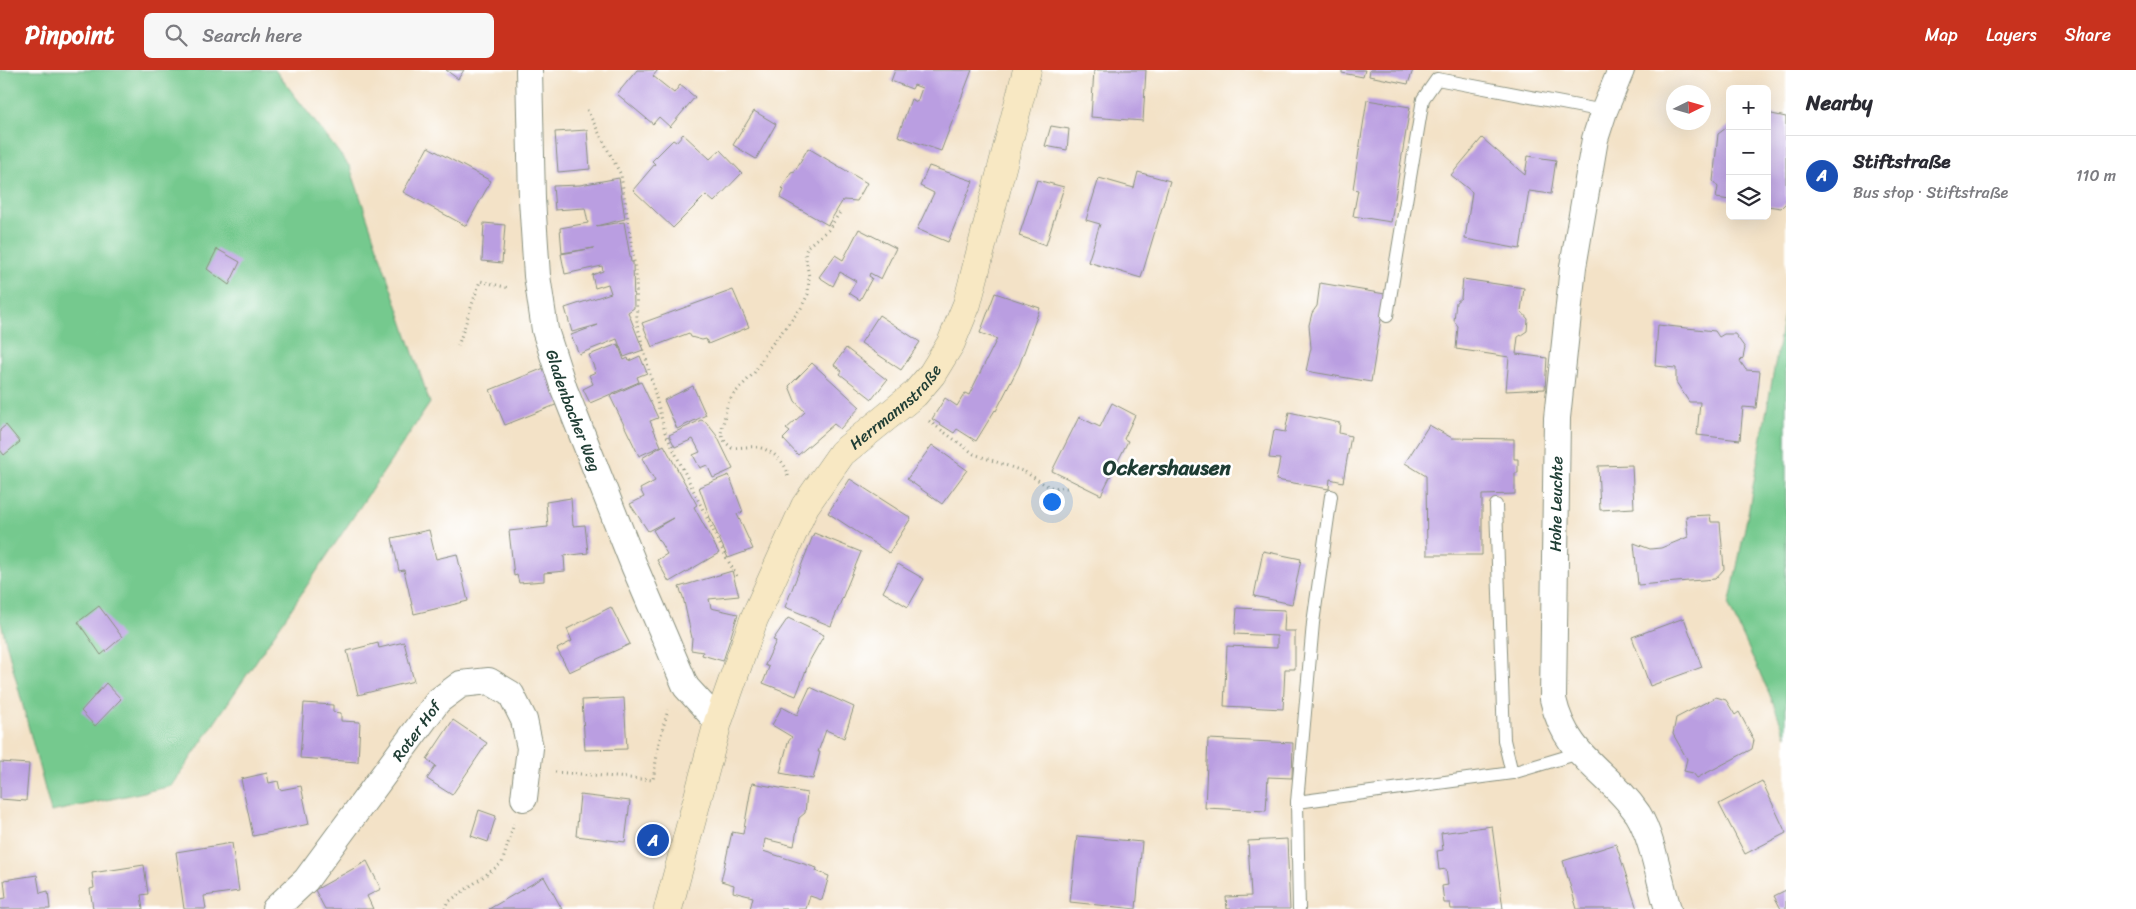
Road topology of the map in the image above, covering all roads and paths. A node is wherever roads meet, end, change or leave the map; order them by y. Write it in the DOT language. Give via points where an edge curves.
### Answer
graph roads {
  1 [pos="529,70"];
  2 [pos="1027,70"];
  3 [pos="1621,70"];
  4 [pos="1436,75"];
  5 [pos="587,110"];
  6 [pos="1604,111"];
  7 [pos="841,211"];
  8 [pos="480,281"];
  9 [pos="1387,316"];
  10 [pos="458,346"];
  11 [pos="940,429"];
  12 [pos="788,481"];
  13 [pos="1067,488"];
  14 [pos="1331,496"];
  15 [pos="1496,505"];
  16 [pos="754,619"];
  17 [pos="718,722"];
  18 [pos="659,742"];
  19 [pos="1579,753"];
  20 [pos="528,769"];
  21 [pos="1512,773"];
  22 [pos="524,798"];
  23 [pos="1297,802"];
  24 [pos="513,828"];
  25 [pos="275,909"];
  26 [pos="445,909"];
  27 [pos="668,909"];
  28 [pos="1299,909"];
  29 [pos="1668,909"];
  1 -- 17 [label="street, Gladenbacher Weg" via="537,276 545,330 574,416 686,687"];
  2 -- 16 [label="street, Herrmannstraße" via="967,304 951,343 915,394 855,442 830,469 805,506"];
  3 -- 6 [label="street, Hohe Leuchte"];
  4 -- 6 [label="lane"];
  4 -- 9 [label="lane" via="1423,99"];
  5 -- 16 [label="path" via="621,174 636,274 637,324 665,432 727,559 735,569"];
  6 -- 19 [label="street, Hohe Leuchte" via="1596,139 1574,267 1557,418 1553,699 1561,725"];
  7 -- 12 [label="path" via="805,253 808,294 801,308 768,348 754,373 732,396 724,417 722,433 725,442 732,448 760,448 774,454 786,467"];
  8 -- 10 [label="path"];
  11 -- 13 [label="path" via="974,454 1026,472 1049,487"];
  14 -- 23 [label="lane" via="1313,623"];
  15 -- 21 [label="lane" via="1504,740"];
  16 -- 17 [label="street, Herrmannstraße"];
  17 -- 27 [label="street, Herrmannstraße"];
  18 -- 20 [label="path" via="653,780"];
  19 -- 21 [label="lane"];
  19 -- 29 [label="street, Hohe Leuchte" via="1625,798 1643,824"];
  20 -- 22 [label="street, Roter Hof"];
  20 -- 25 [label="street, Roter Hof" via="530,748 524,720 511,694 489,681 461,684 438,700 306,880"];
  21 -- 23 [label="lane"];
  23 -- 28 [label="lane"];
  24 -- 26 [label="path" via="502,863 447,903"];
}
